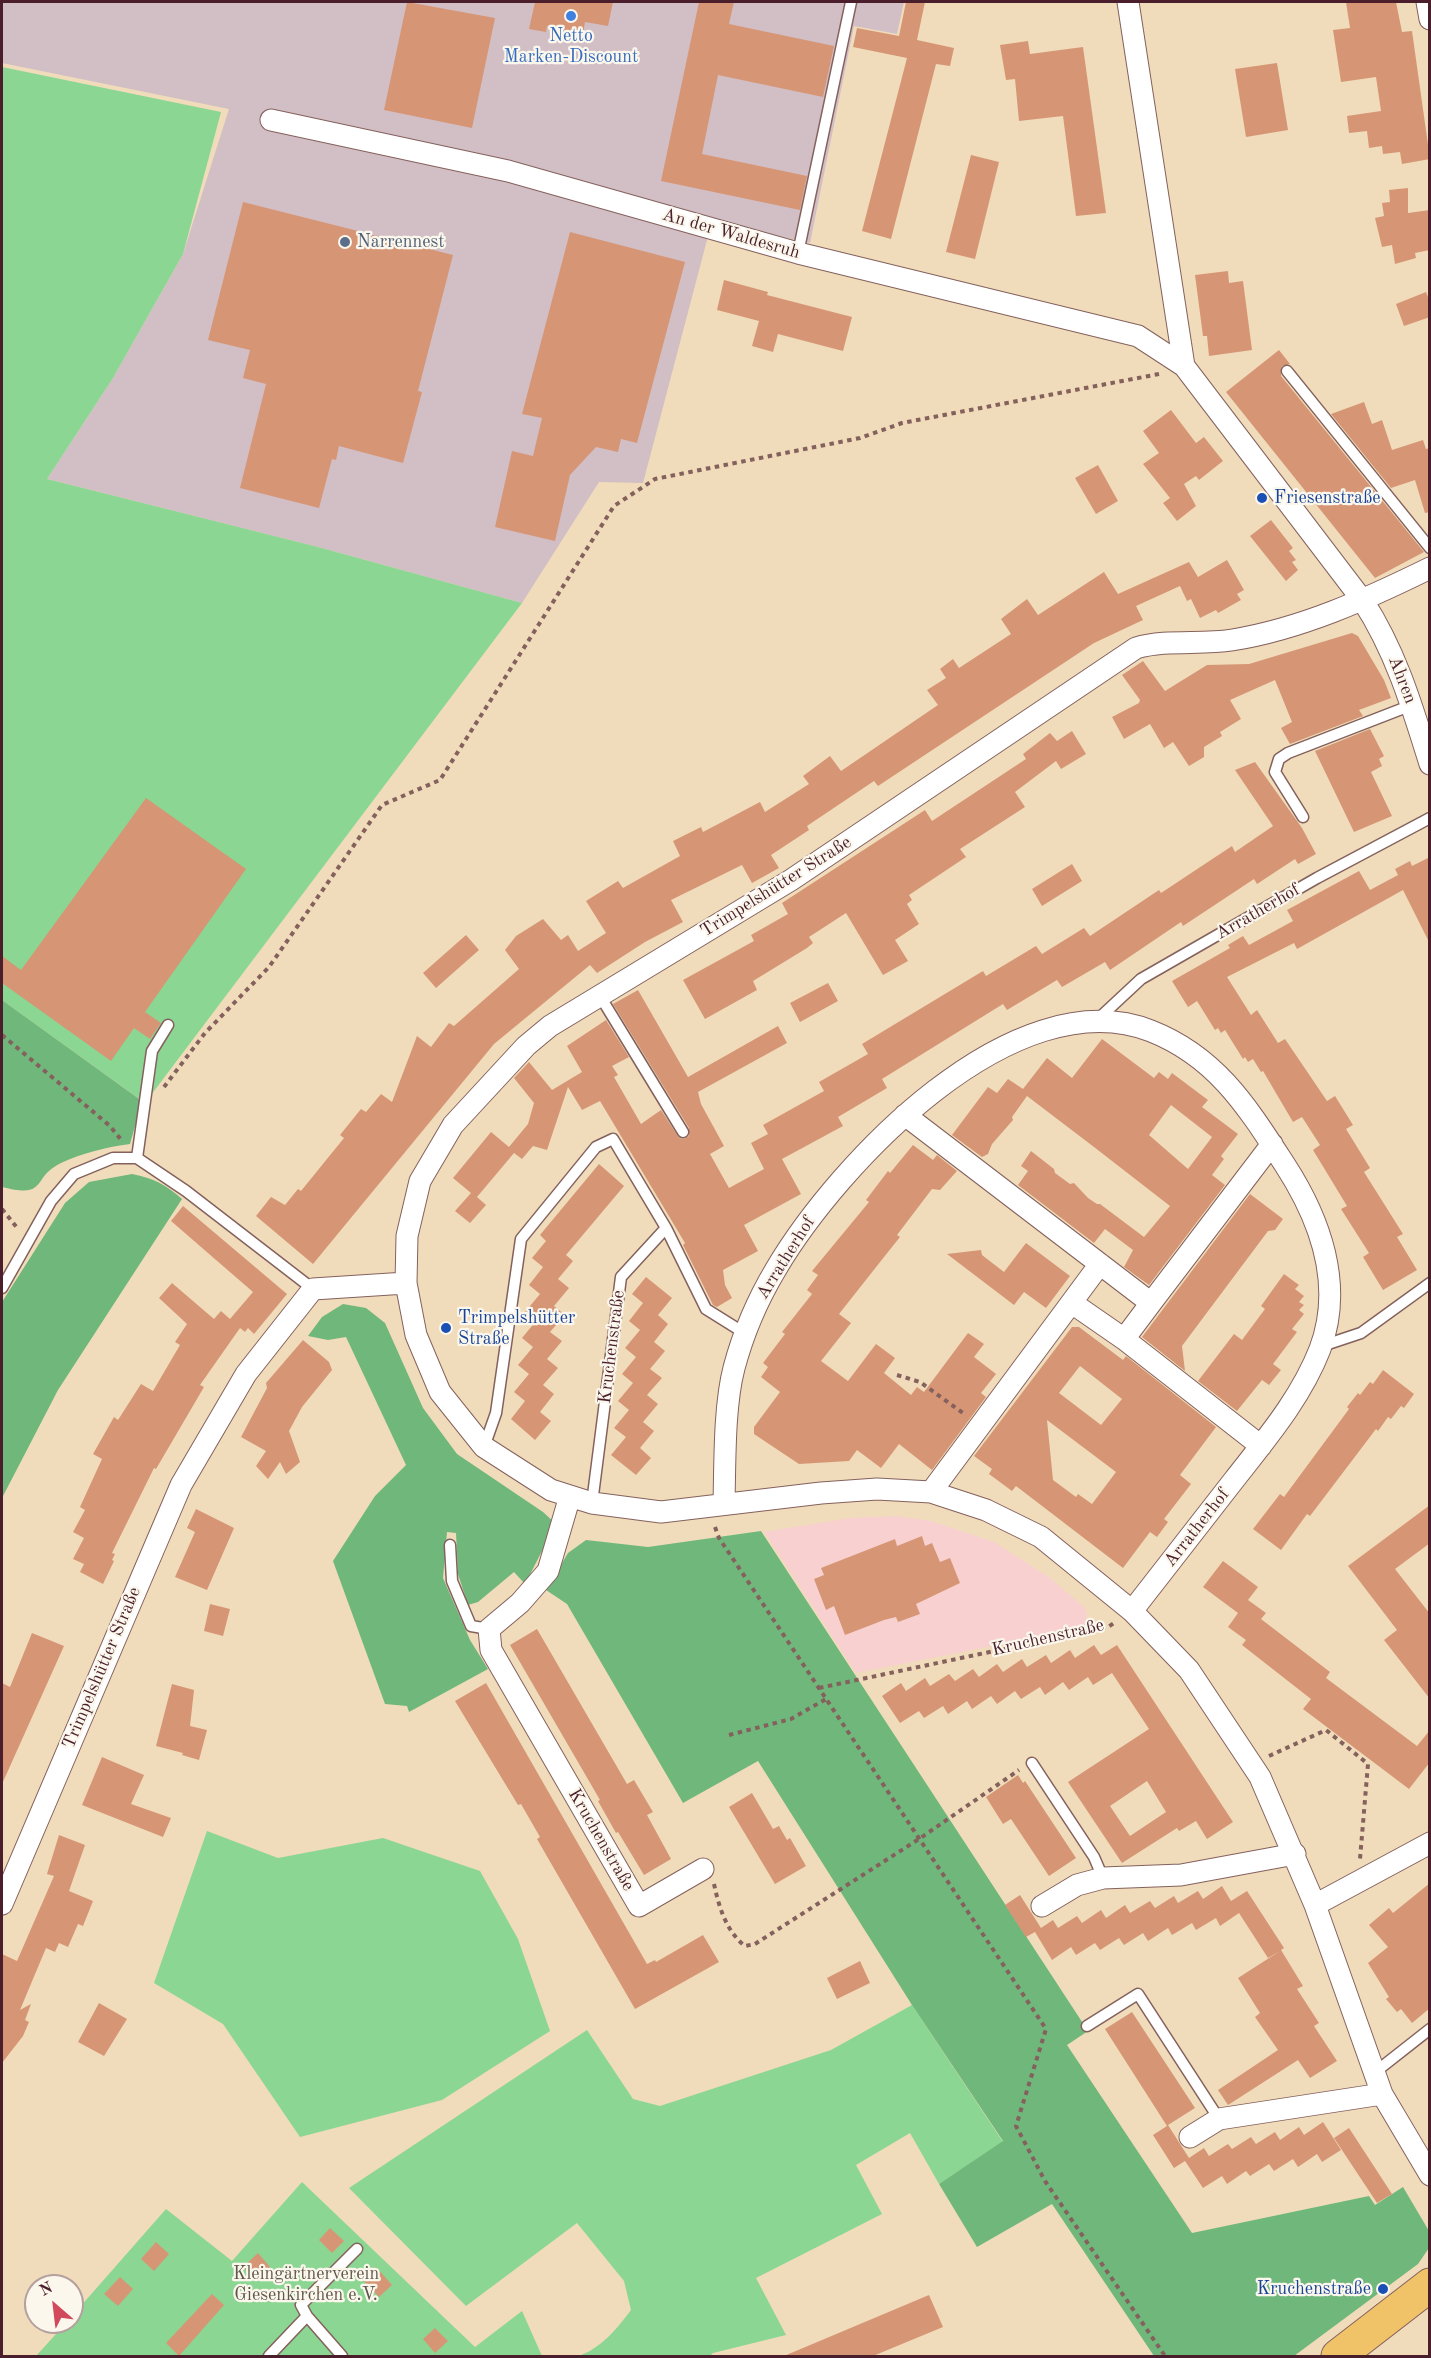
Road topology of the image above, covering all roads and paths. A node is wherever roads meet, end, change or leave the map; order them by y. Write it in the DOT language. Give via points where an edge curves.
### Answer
graph roads {
  1 [pos="852,2"];
  2 [pos="1128,2"];
  3 [pos="1427,2"];
  4 [pos="1430,19"];
  5 [pos="271,120"];
  6 [pos="798,253"];
  7 [pos="1185,366"];
  8 [pos="1287,371"];
  9 [pos="1430,548"];
  10 [pos="1430,568"];
  11 [pos="1363,601"];
  12 [pos="1412,705"];
  13 [pos="1430,764"];
  14 [pos="1303,817"];
  15 [pos="1430,818"];
  16 [pos="600,996"];
  17 [pos="1097,1021"];
  18 [pos="168,1025"];
  19 [pos="2,1035"];
  20 [pos="161,1091"];
  21 [pos="905,1115"];
  22 [pos="683,1132"];
  23 [pos="1272,1144"];
  24 [pos="137,1158"];
  25 [pos="2,1209"];
  26 [pos="666,1228"];
  27 [pos="28,1242"];
  28 [pos="1100,1264"];
  29 [pos="406,1282"];
  30 [pos="1430,1283"];
  31 [pos="2,1288"];
  32 [pos="313,1288"];
  33 [pos="1072,1303"];
  34 [pos="1151,1304"];
  35 [pos="746,1334"];
  36 [pos="1124,1339"];
  37 [pos="1321,1346"];
  38 [pos="897,1375"];
  39 [pos="981,1426"];
  40 [pos="484,1446"];
  41 [pos="1261,1446"];
  42 [pos="932,1492"];
  43 [pos="570,1496"];
  44 [pos="592,1503"];
  45 [pos="716,1505"];
  46 [pos="450,1545"];
  47 [pos="1132,1611"];
  48 [pos="489,1629"];
  49 [pos="819,1688"];
  50 [pos="826,1699"];
  51 [pos="729,1735"];
  52 [pos="1032,1763"];
  53 [pos="1252,1764"];
  54 [pos="919,1839"];
  55 [pos="1430,1843"];
  56 [pos="1295,1854"];
  57 [pos="703,1869"];
  58 [pos="1103,1878"];
  59 [pos="1358,1884"];
  60 [pos="2,1904"];
  61 [pos="1315,1905"];
  62 [pos="1042,1906"];
  63 [pos="1087,2026"];
  64 [pos="1430,2029"];
  65 [pos="1374,2073"];
  66 [pos="1382,2094"];
  67 [pos="1219,2119"];
  68 [pos="1190,2137"];
  69 [pos="1430,2175"];
  70 [pos="357,2249"];
  71 [pos="1430,2285"];
  72 [pos="307,2316"];
  73 [pos="269,2356"];
  74 [pos="342,2356"];
  75 [pos="1165,2356"];
  76 [pos="1338,2356"];
  1 -- 6 [label="lane"];
  2 -- 7 [label="street"];
  3 -- 4 [label="street"];
  5 -- 6 [label="street, An der Waldesruh" via="508,171"];
  6 -- 7 [label="street, An der Waldesruh" via="1138,336"];
  7 -- 11 [label="street"];
  7 -- 20 [label="path" via="1152,377 902,423 860,438 655,479 614,506 440,780 382,805 269,967 205,1033"];
  8 -- 9 [label="lane"];
  10 -- 11 [label="street, Trimpelshütter Straße"];
  11 -- 12 [label="street, Ahren" via="1384,633"];
  11 -- 16 [label="street, Trimpelshütter Straße" via="1252,637 1204,643 1152,643 1136,648 791,880"];
  12 -- 13 [label="street, Ahren"];
  12 -- 14 [label="lane" via="1279,759 1275,772"];
  15 -- 17 [label="lane, Arratherhof" via="1141,979"];
  16 -- 22 [label="lane"];
  16 -- 29 [label="street, Trimpelshütter Straße" via="549,1026 526,1046 453,1125 420,1181 407,1236"];
  17 -- 21 [label="street, Arratherhof" via="1059,1025 993,1053"];
  17 -- 23 [label="street, Arratherhof" via="1148,1030 1201,1059 1229,1083"];
  18 -- 24 [label="lane" via="152,1051"];
  19 -- 24 [label="path" via="110,1126"];
  21 -- 28 [label="street"];
  21 -- 35 [label="street, Arratherhof" via="836,1184 798,1236 757,1303"];
  23 -- 34 [label="street"];
  23 -- 37 [label="street, Arratherhof" via="1311,1213 1326,1256 1329,1307"];
  24 -- 27 [label="lane" via="113,1158 74,1174 51,1201"];
  24 -- 32 [label="lane"];
  25 -- 27 [label="path"];
  26 -- 35 [label="lane" via="706,1309"];
  26 -- 40 [label="lane" via="613,1138 596,1147 521,1239 496,1413"];
  26 -- 44 [label="lane, Kruchenstraße" via="621,1277"];
  27 -- 31 [label="lane"];
  28 -- 33 [label="street"];
  28 -- 34 [label="street"];
  29 -- 32 [label="street"];
  29 -- 40 [label="street, Kruchenstraße" via="425,1361 440,1392"];
  30 -- 37 [label="lane" via="1360,1333"];
  32 -- 60 [label="street, Trimpelshütter Straße" via="246,1374 181,1485"];
  33 -- 36 [label="street"];
  33 -- 39 [label="street"];
  34 -- 36 [label="street"];
  35 -- 45 [label="street, Arratherhof" via="733,1369"];
  36 -- 41 [label="street"];
  37 -- 41 [label="street, Arratherhof" via="1304,1384"];
  38 -- 39 [label="path" via="920,1382"];
  39 -- 42 [label="street"];
  40 -- 43 [label="street, Kruchenstraße" via="543,1485"];
  41 -- 47 [label="street, Arratherhof"];
  42 -- 45 [label="street, Kruchenstraße" via="877,1489"];
  42 -- 47 [label="street, Kruchenstraße" via="986,1510 1041,1537"];
  43 -- 44 [label="street, Kruchenstraße"];
  43 -- 48 [label="street" via="548,1571 520,1603"];
  44 -- 45 [label="street, Kruchenstraße" via="661,1512"];
  45 -- 49 [label="path" via="719,1538"];
  46 -- 48 [label="lane" via="452,1581 471,1626"];
  47 -- 49 [label="path, Kruchenstraße" via="1108,1627"];
  47 -- 53 [label="street, Kruchenstraße" via="1189,1670"];
  48 -- 57 [label="street, Kruchenstraße" via="491,1650 639,1906"];
  49 -- 50 [label="path"];
  50 -- 51 [label="path" via="791,1719"];
  50 -- 54 [label="path"];
  52 -- 54 [label="path"];
  52 -- 58 [label="lane" via="1094,1857"];
  53 -- 56 [label="street, Kruchenstraße"];
  53 -- 59 [label="path" via="1326,1730 1368,1764"];
  54 -- 57 [label="path" via="756,1944 746,1946 737,1940 721,1913 714,1884"];
  54 -- 75 [label="path" via="1046,2028 1016,2126 1045,2181"];
  55 -- 59 [label="street"];
  56 -- 58 [label="street" via="1182,1875"];
  56 -- 61 [label="street, Kruchenstraße"];
  58 -- 62 [label="street" via="1077,1885"];
  59 -- 61 [label="street"];
  61 -- 65 [label="street, Kruchenstraße"];
  63 -- 67 [label="lane" via="1138,1994"];
  64 -- 65 [label="lane"];
  65 -- 66 [label="street, Kruchenstraße"];
  66 -- 67 [label="street"];
  66 -- 69 [label="street, Kruchenstraße"];
  67 -- 68 [label="street"];
  70 -- 72 [label="lane" via="301,2305"];
  71 -- 76 [label="main road"];
  72 -- 73 [label="lane"];
  72 -- 74 [label="lane"];
}
